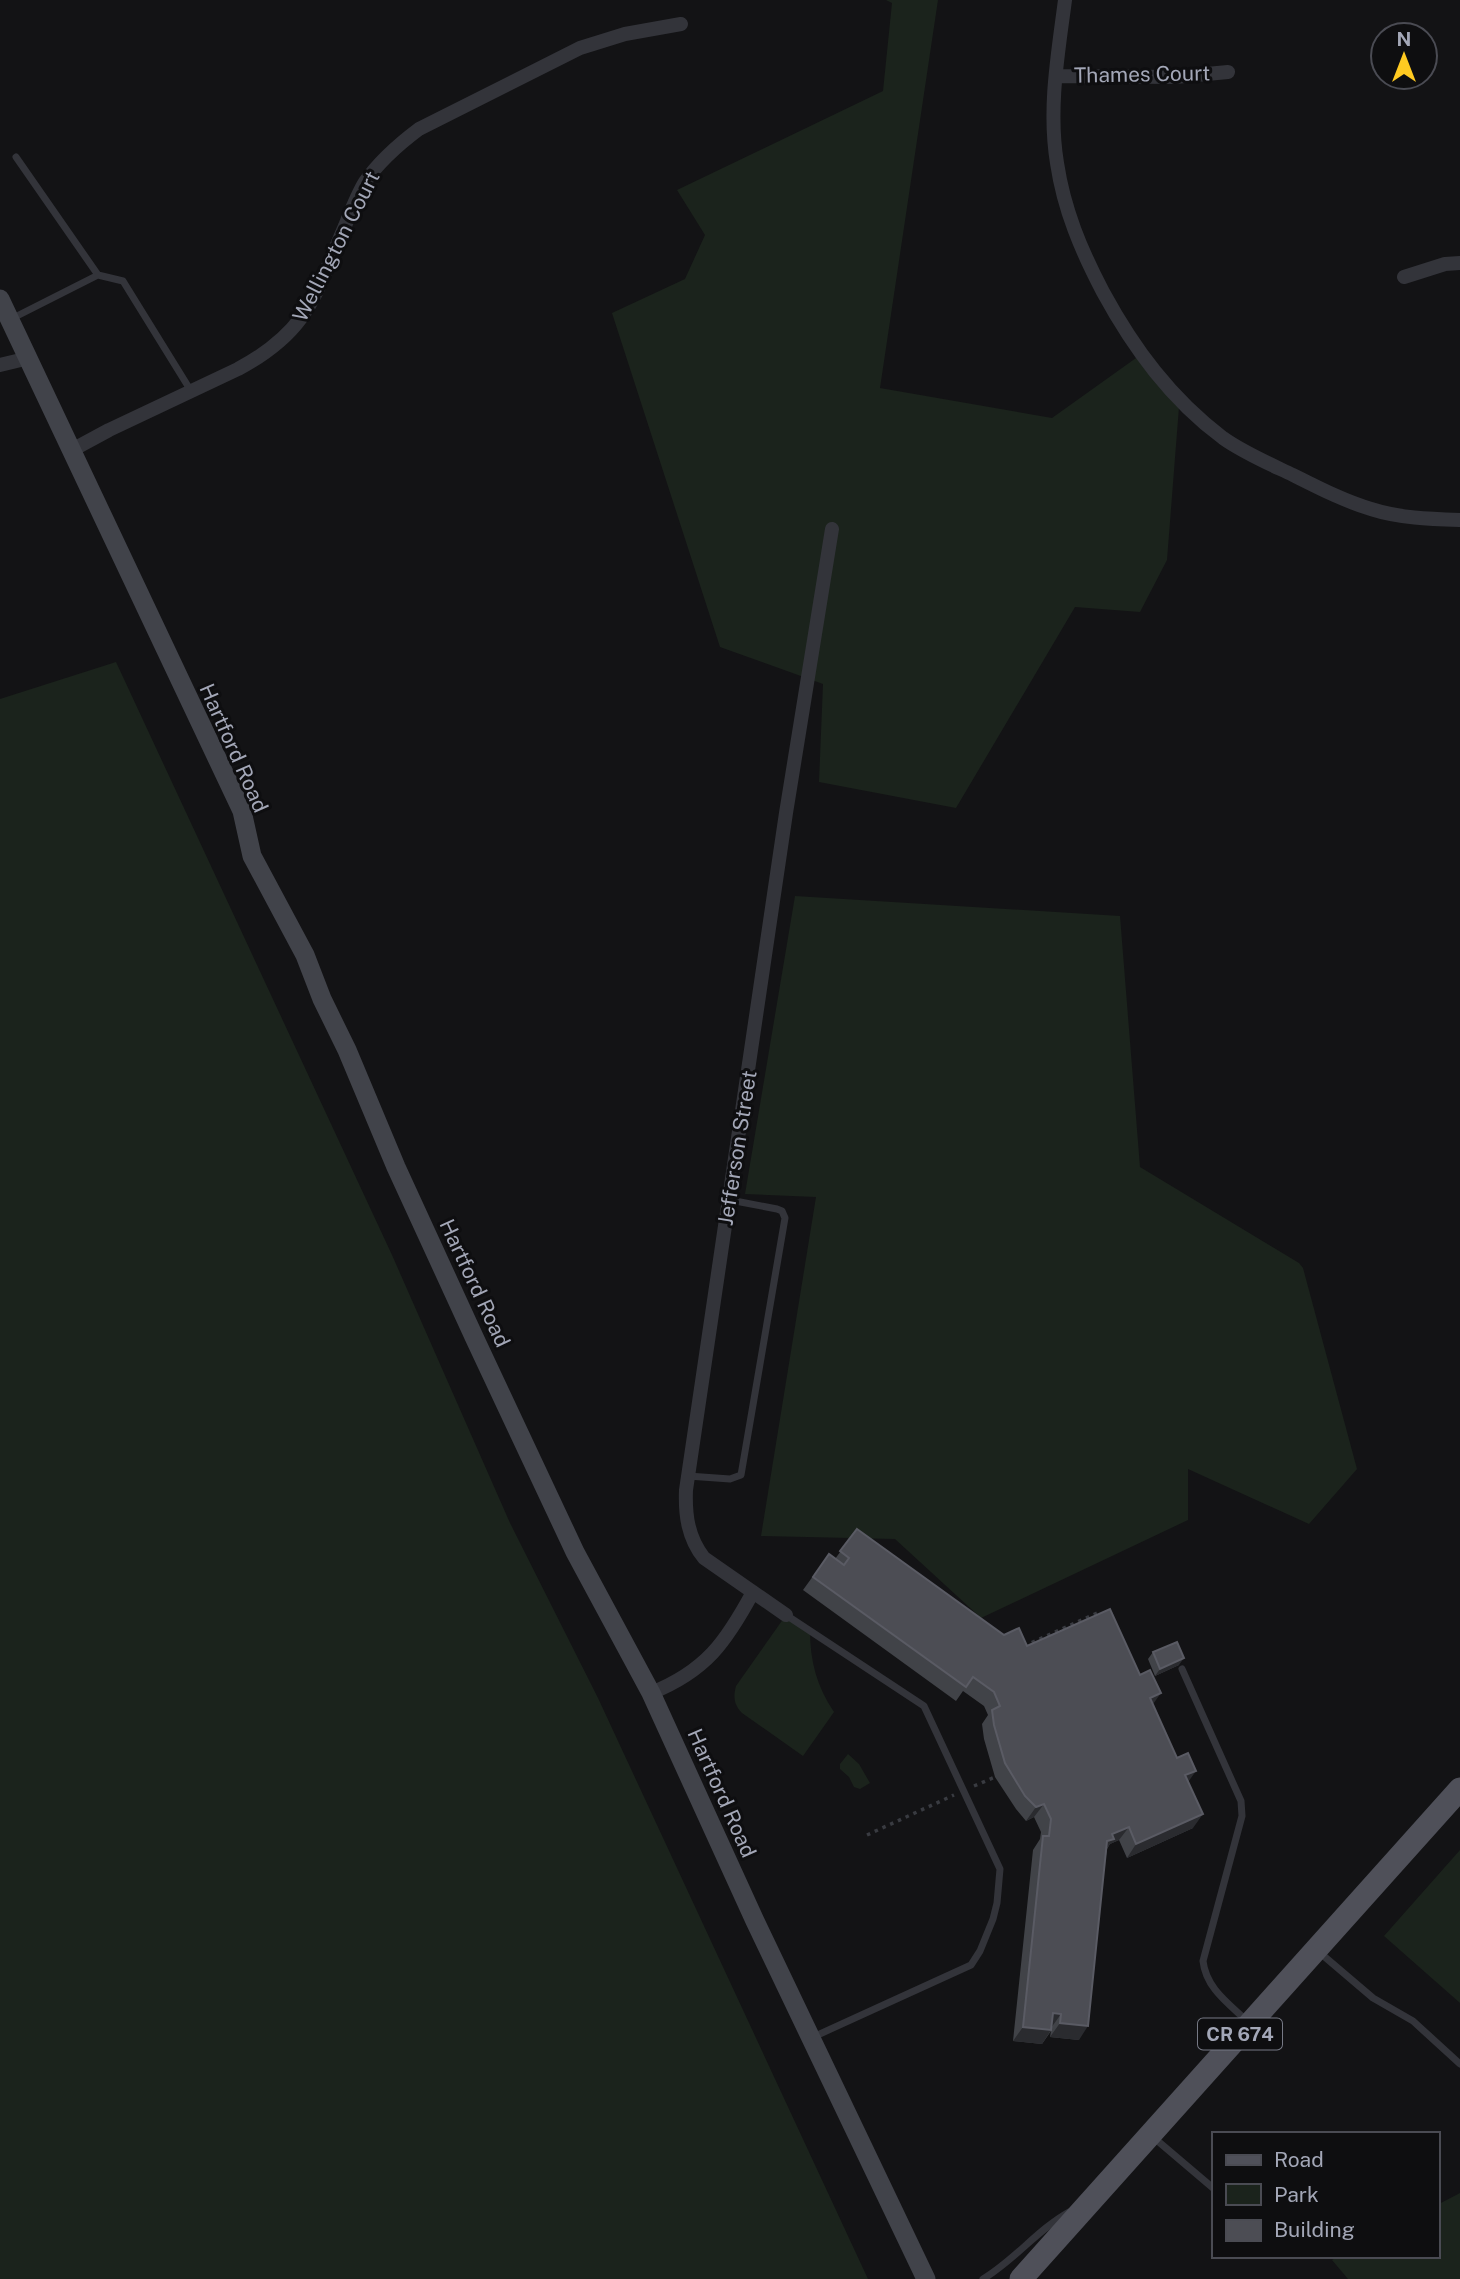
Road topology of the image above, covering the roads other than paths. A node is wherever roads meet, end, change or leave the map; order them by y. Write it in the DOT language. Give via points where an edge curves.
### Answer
graph roads {
  1 [pos="1065,0"];
  2 [pos="681,24"];
  3 [pos="1228,72"];
  4 [pos="1055,76"];
  5 [pos="16,157"];
  6 [pos="1460,263"];
  7 [pos="98,275"];
  8 [pos="1404,277"];
  9 [pos="0,299"];
  10 [pos="10,320"];
  11 [pos="29,358"];
  12 [pos="0,365"];
  13 [pos="191,391"];
  14 [pos="72,450"];
  15 [pos="1460,520"];
  16 [pos="832,529"];
  17 [pos="730,1200"];
  18 [pos="688,1476"];
  19 [pos="753,1592"];
  20 [pos="786,1615"];
  21 [pos="1182,1669"];
  22 [pos="651,1693"];
  23 [pos="1460,1789"];
  24 [pos="1316,1950"];
  25 [pos="1250,2023"];
  26 [pos="811,2038"];
  27 [pos="1460,2064"];
  28 [pos="1150,2134"];
  29 [pos="1212,2187"];
  30 [pos="1091,2199"];
  31 [pos="927,2277"];
  32 [pos="983,2279"];
  33 [pos="1021,2279"];
  1 -- 4 [label="street"];
  2 -- 13 [label="street, Wellington Court" via="580,48 441,116 398,144 365,183 300,321 253,361"];
  3 -- 4 [label="street, Thames Court" via="1175,77"];
  4 -- 15 [label="street" via="1054,144 1069,217 1109,303 1158,377 1225,440 1332,495 1373,510"];
  5 -- 7 [label="lane"];
  6 -- 8 [label="street"];
  7 -- 10 [label="lane"];
  7 -- 13 [label="lane" via="122,281"];
  9 -- 10 [label="street, Hartford Road"];
  10 -- 11 [label="street, Hartford Road"];
  11 -- 12 [label="street"];
  11 -- 14 [label="street, Hartford Road"];
  13 -- 14 [label="street, Wellington Court"];
  14 -- 22 [label="street, Hartford Road" via="242,811 252,856 305,955 396,1167 575,1552"];
  16 -- 17 [label="street, Jefferson Street"];
  17 -- 18 [label="street, Jefferson Street"];
  17 -- 18 [label="lane" via="777,1209 785,1217 741,1475 730,1479"];
  18 -- 19 [label="street, Jefferson Street" via="685,1508 696,1548"];
  19 -- 20 [label="street, Jefferson Street"];
  19 -- 22 [label="street" via="712,1656 684,1678"];
  20 -- 26 [label="lane" via="924,1706 1000,1870 991,1927 971,1965"];
  21 -- 25 [label="lane" via="1242,1808 1204,1971 1217,1993"];
  22 -- 26 [label="street, Hartford Road"];
  23 -- 24 [label="main road, CR 674"];
  24 -- 25 [label="main road, CR 674"];
  24 -- 27 [label="lane" via="1373,1998 1413,2021"];
  25 -- 28 [label="main road, CR 674"];
  26 -- 31 [label="street, Hartford Road"];
  28 -- 29 [label="lane"];
  28 -- 30 [label="main road, CR 674"];
  30 -- 32 [label="lane" via="1051,2221 1006,2264"];
  30 -- 33 [label="main road, CR 674"];
}
